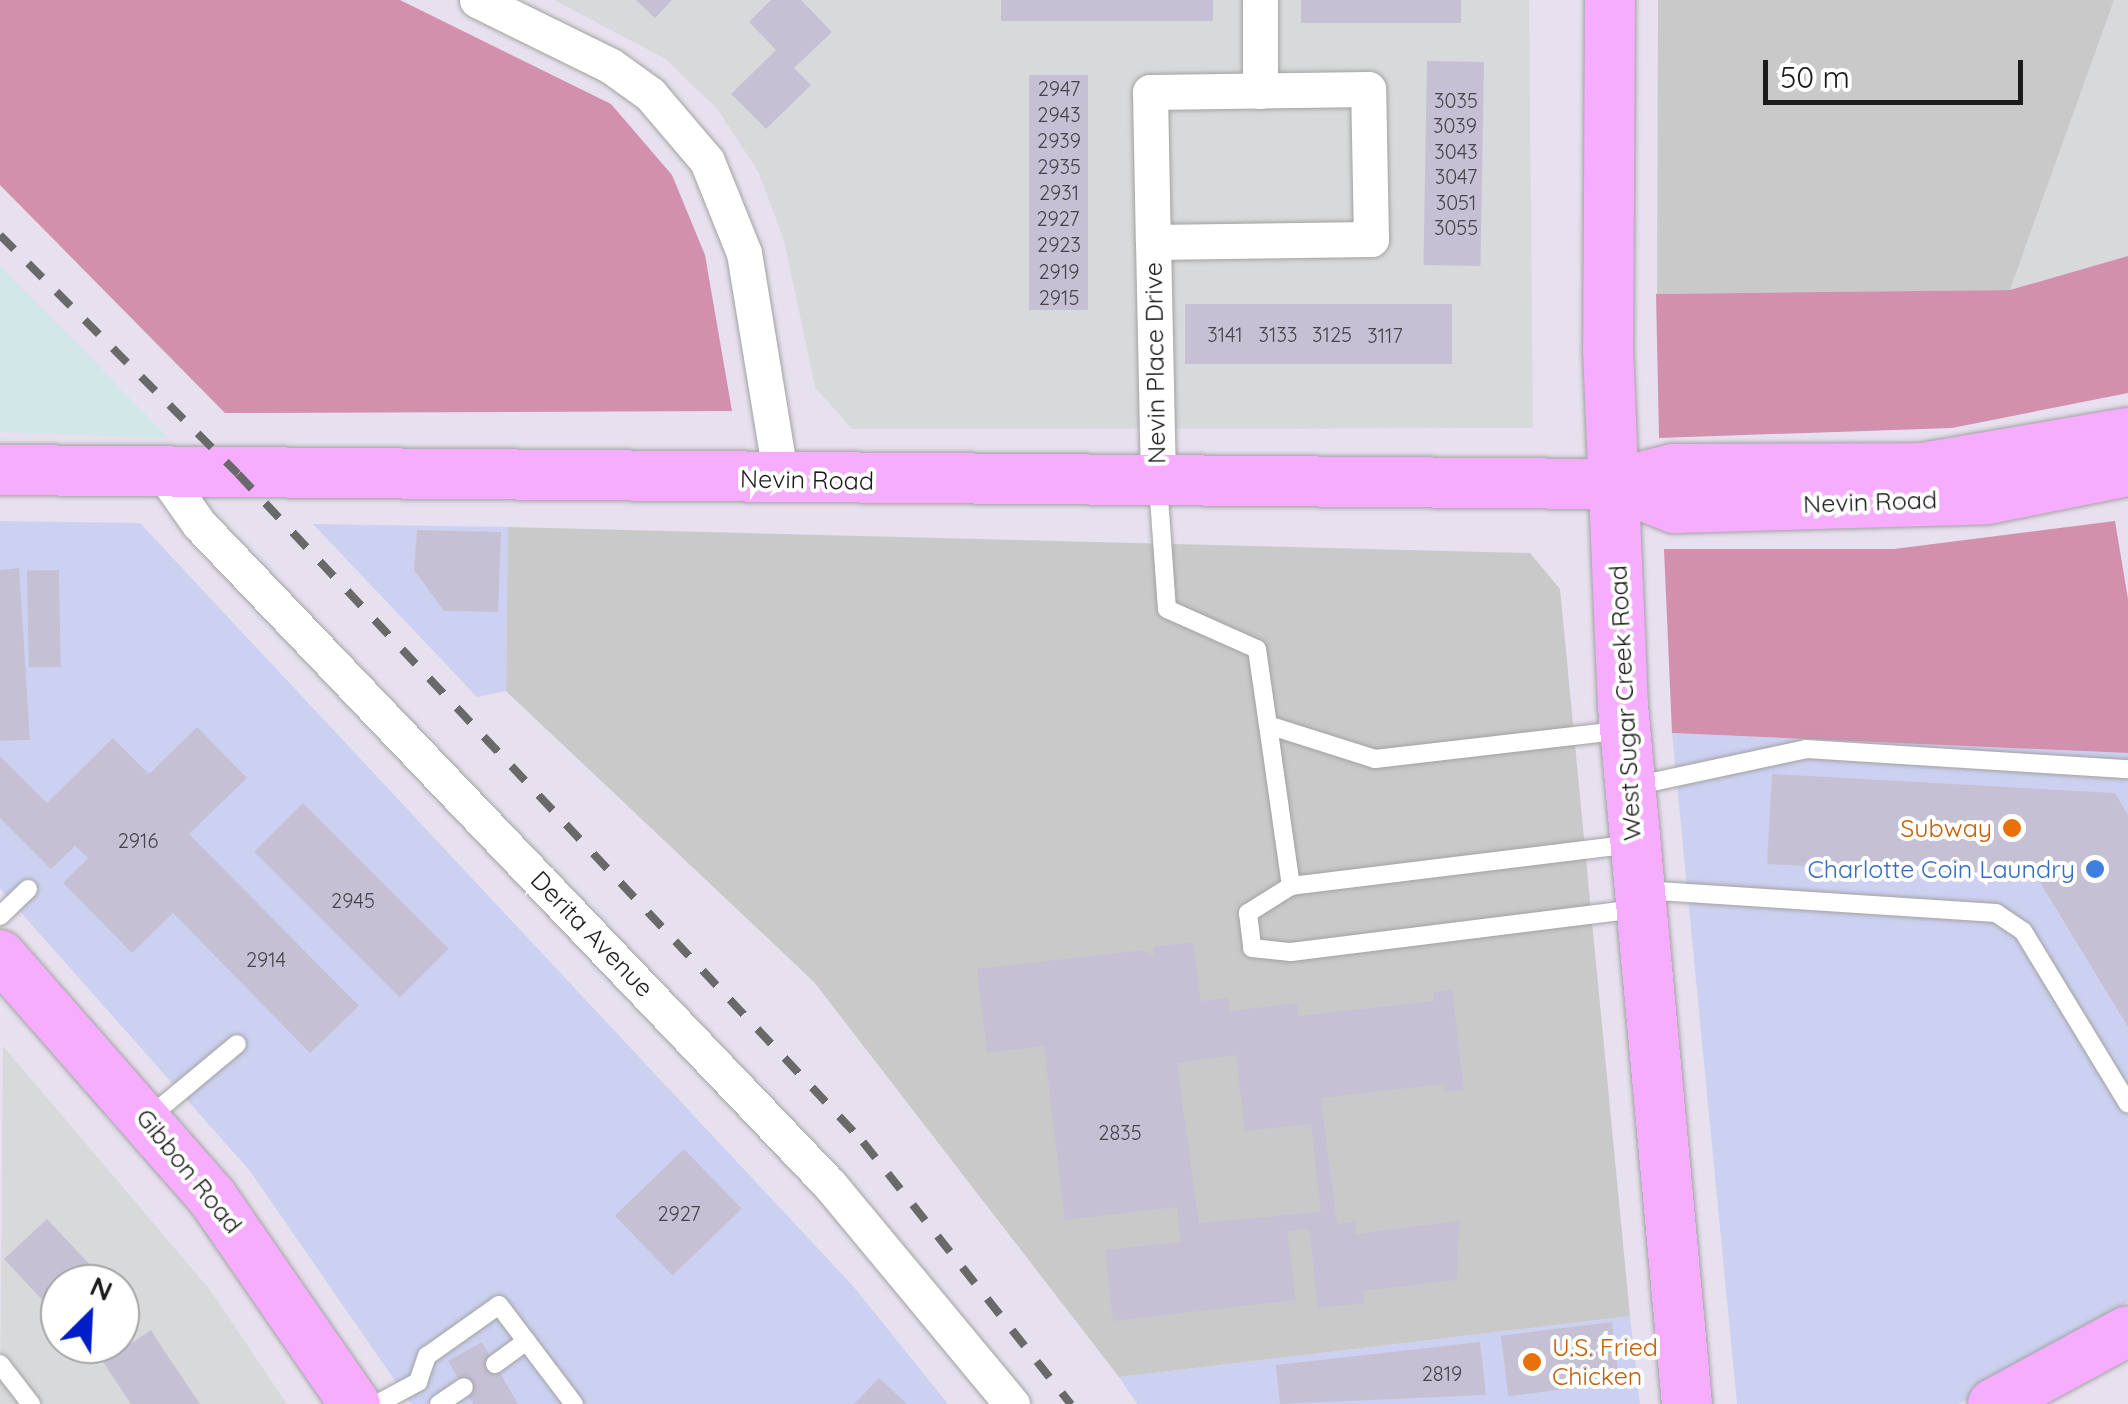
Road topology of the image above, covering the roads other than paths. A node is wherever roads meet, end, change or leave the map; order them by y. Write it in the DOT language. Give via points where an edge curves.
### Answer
graph roads {
  1 [pos="477,0"];
  2 [pos="1260,0"];
  3 [pos="1610,0"];
  4 [pos="1260,91"];
  5 [pos="1153,242"];
  6 [pos="2128,433"];
  7 [pos="0,470"];
  8 [pos="2128,471"];
  9 [pos="163,473"];
  10 [pos="781,479"];
  11 [pos="1158,484"];
  12 [pos="1614,484"];
  13 [pos="1268,726"];
  14 [pos="1625,730"];
  15 [pos="2128,769"];
  16 [pos="1629,788"];
  17 [pos="1636,881"];
  18 [pos="1291,886"];
  19 [pos="28,889"];
  20 [pos="0,916"];
  21 [pos="0,955"];
  22 [pos="237,1044"];
  23 [pos="2128,1104"];
  24 [pos="148,1119"];
  25 [pos="2128,1331"];
  26 [pos="527,1342"];
  27 [pos="2128,1349"];
  28 [pos="0,1364"];
  29 [pos="495,1364"];
  30 [pos="418,1382"];
  31 [pos="464,1387"];
  32 [pos="566,1401"];
  33 [pos="31,1404"];
  34 [pos="355,1404"];
  35 [pos="377,1404"];
  36 [pos="431,1404"];
  37 [pos="440,1404"];
  38 [pos="1012,1404"];
  39 [pos="1687,1404"];
  40 [pos="1994,1404"];
  41 [pos="2036,1404"];
  1 -- 10 [label="street" via="611,66 650,94 706,161 744,253"];
  2 -- 4 [label="street"];
  3 -- 12 [label="main road, West Sugar Creek Road"];
  4 -- 5 [label="street, Nevin Place Drive" via="1150,92"];
  4 -- 5 [label="street, Nevin Place Drive" via="1368,89 1371,239"];
  5 -- 11 [label="street, Nevin Place Drive"];
  6 -- 12 [label="main road, Nevin Road" via="1923,468 1673,469"];
  7 -- 9 [label="main road, Nevin Road"];
  8 -- 12 [label="main road, Nevin Road" via="1988,499 1674,508"];
  9 -- 10 [label="main road, Nevin Road"];
  9 -- 38 [label="street, Derita Avenue" via="198,524 830,1185"];
  10 -- 11 [label="main road, Nevin Road"];
  11 -- 12 [label="main road, Nevin Road"];
  11 -- 13 [label="lane" via="1167,608 1257,649"];
  12 -- 14 [label="main road, West Sugar Creek Road"];
  13 -- 14 [label="lane" via="1375,758"];
  13 -- 18 [label="lane"];
  14 -- 16 [label="main road, West Sugar Creek Road"];
  15 -- 16 [label="lane" via="1806,749"];
  16 -- 17 [label="main road, West Sugar Creek Road"];
  17 -- 18 [label="lane"];
  17 -- 18 [label="lane" via="1292,952 1252,948 1248,912"];
  17 -- 23 [label="lane" via="1996,913 2023,931"];
  17 -- 39 [label="main road, West Sugar Creek Road"];
  19 -- 20 [label="lane"];
  21 -- 24 [label="main road, Gibbon Road"];
  22 -- 24 [label="lane"];
  24 -- 34 [label="main road, Gibbon Road" via="274,1279"];
  25 -- 40 [label="main road"];
  26 -- 29 [label="lane"];
  26 -- 30 [label="lane" via="499,1305 427,1356"];
  26 -- 32 [label="lane"];
  27 -- 41 [label="main road"];
  28 -- 33 [label="lane"];
  30 -- 35 [label="lane"];
  30 -- 36 [label="lane"];
  31 -- 37 [label="lane"];
}
